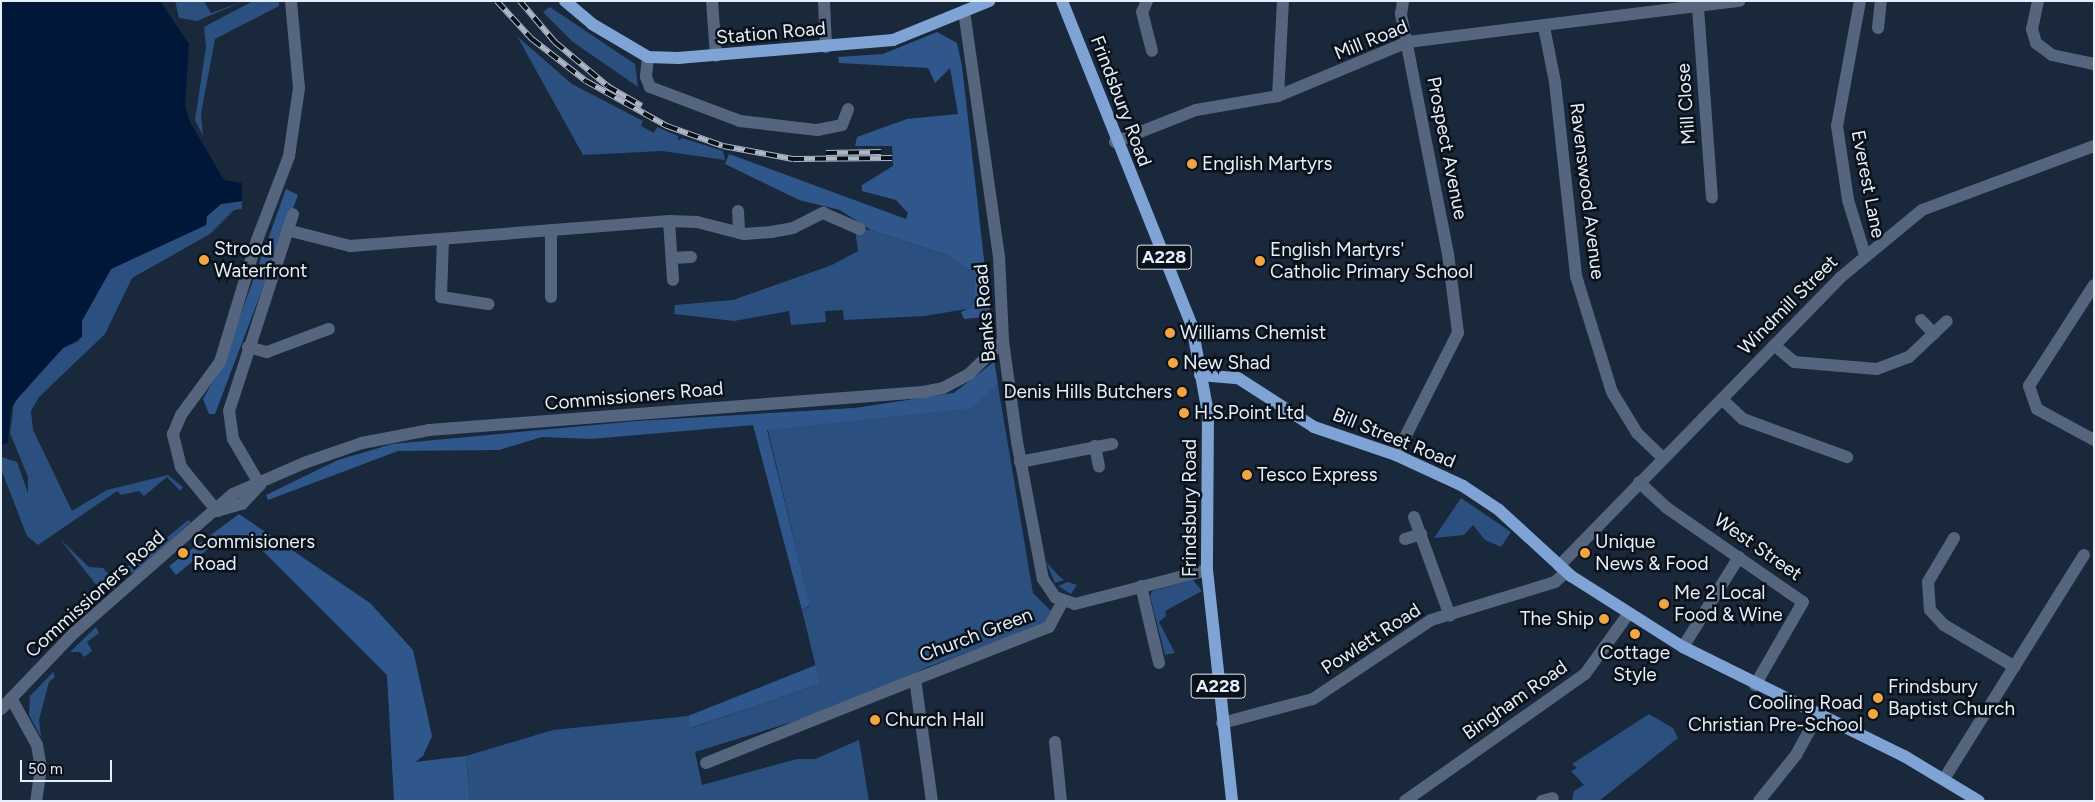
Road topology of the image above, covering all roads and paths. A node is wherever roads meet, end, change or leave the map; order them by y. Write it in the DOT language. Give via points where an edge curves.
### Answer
graph roads {
  1 [pos="291,1"];
  2 [pos="565,1"];
  3 [pos="712,1"];
  4 [pos="824,1"];
  5 [pos="989,1"];
  6 [pos="1062,1"];
  7 [pos="1148,1"];
  8 [pos="1283,1"];
  9 [pos="1403,1"];
  10 [pos="1739,1"];
  11 [pos="1860,1"];
  12 [pos="1882,1"];
  13 [pos="2038,1"];
  14 [pos="1698,8"];
  15 [pos="964,11"];
  16 [pos="1544,27"];
  17 [pos="1878,28"];
  18 [pos="1408,42"];
  19 [pos="826,47"];
  20 [pos="1152,51"];
  21 [pos="716,56"];
  22 [pos="648,57"];
  23 [pos="2094,64"];
  24 [pos="1278,96"];
  25 [pos="848,109"];
  26 [pos="1115,142"];
  27 [pos="2094,146"];
  28 [pos="1712,197"];
  29 [pos="738,211"];
  30 [pos="293,214"];
  31 [pos="669,221"];
  32 [pos="860,228"];
  33 [pos="288,230"];
  34 [pos="551,230"];
  35 [pos="739,233"];
  36 [pos="443,239"];
  37 [pos="1865,255"];
  38 [pos="691,257"];
  39 [pos="672,258"];
  40 [pos="673,280"];
  41 [pos="2094,284"];
  42 [pos="551,297"];
  43 [pos="488,304"];
  44 [pos="1921,320"];
  45 [pos="1947,321"];
  46 [pos="329,329"];
  47 [pos="1934,334"];
  48 [pos="1003,341"];
  49 [pos="1774,345"];
  50 [pos="248,348"];
  51 [pos="1200,375"];
  52 [pos="1722,399"];
  53 [pos="2094,440"];
  54 [pos="1112,444"];
  55 [pos="1095,446"];
  56 [pos="1396,455"];
  57 [pos="1847,457"];
  58 [pos="1663,458"];
  59 [pos="1020,462"];
  60 [pos="1099,467"];
  61 [pos="1639,482"];
  62 [pos="260,485"];
  63 [pos="217,511"];
  64 [pos="1414,517"];
  65 [pos="1421,534"];
  66 [pos="1954,538"];
  67 [pos="1405,540"];
  68 [pos="2084,555"];
  69 [pos="1739,557"];
  70 [pos="1562,569"];
  71 [pos="1208,570"];
  72 [pos="1141,586"];
  73 [pos="1063,601"];
  74 [pos="1629,613"];
  75 [pos="1450,616"];
  76 [pos="1683,647"];
  77 [pos="1159,663"];
  78 [pos="2015,667"];
  79 [pos="916,679"];
  80 [pos="1760,687"];
  81 [pos="11,698"];
  82 [pos="1,709"];
  83 [pos="1818,715"];
  84 [pos="1222,723"];
  85 [pos="1055,742"];
  86 [pos="706,763"];
  87 [pos="1944,779"];
  88 [pos="36,801"];
  89 [pos="932,801"];
  90 [pos="1062,801"];
  91 [pos="1232,801"];
  92 [pos="1405,801"];
  93 [pos="1759,801"];
  94 [pos="1979,801"];
  1 -- 63 [label="street" via="299,66 292,143 221,359 174,429 174,448 181,467"];
  2 -- 22 [label="main road" via="592,24"];
  3 -- 21 [label="street"];
  4 -- 19 [label="street"];
  5 -- 15 [label="main road, Station Road"];
  6 -- 26 [label="main road, Frindsbury Road / A228"];
  7 -- 20 [label="street" via="1142,12"];
  8 -- 24 [label="street"];
  9 -- 18 [label="street, Prospect Avenue" via="1400,14"];
  10 -- 14 [label="street, Mill Road"];
  11 -- 37 [label="street, Everest Lane" via="1837,126 1848,200"];
  12 -- 17 [label="street"];
  13 -- 23 [label="street" via="2032,29 2036,43 2052,55"];
  14 -- 16 [label="street, Mill Road"];
  14 -- 28 [label="street, Mill Close"];
  15 -- 19 [label="main road, Station Road" via="894,40"];
  15 -- 48 [label="street, Banks Road" via="999,256"];
  16 -- 18 [label="street, Mill Road" via="1500,28"];
  16 -- 58 [label="street, Ravenswood Avenue" via="1555,82 1576,276 1612,392 1633,427"];
  18 -- 24 [label="street, Mill Road"];
  18 -- 56 [label="street, Prospect Avenue" via="1448,254 1458,333"];
  19 -- 21 [label="main road, Station Road"];
  21 -- 22 [label="main road, Station Road"];
  22 -- 25 [label="street" via="648,85 703,110 786,129 846,129"];
  24 -- 26 [label="street, Mill Road" via="1196,110"];
  26 -- 51 [label="main road, Frindsbury Road / A228" via="1187,309"];
  27 -- 37 [label="street, Windmill Street" via="1922,210"];
  29 -- 35 [label="street"];
  30 -- 33 [label="street"];
  31 -- 34 [label="street"];
  31 -- 35 [label="street" via="697,222"];
  31 -- 39 [label="street"];
  32 -- 35 [label="street" via="824,213 793,228"];
  33 -- 36 [label="street" via="348,246"];
  33 -- 50 [label="street"];
  34 -- 36 [label="street"];
  34 -- 42 [label="street"];
  36 -- 43 [label="street" via="441,298"];
  37 -- 49 [label="street, Windmill Street"];
  38 -- 39 [label="street"];
  39 -- 40 [label="street"];
  41 -- 53 [label="street" via="2030,380 2029,392 2037,409"];
  44 -- 47 [label="street"];
  45 -- 47 [label="street"];
  46 -- 50 [label="street" via="267,352"];
  47 -- 49 [label="street" via="1906,359 1874,369 1794,362"];
  48 -- 59 [label="street, Banks Road"];
  48 -- 62 [label="street, Commissioners Road" via="969,374 943,388 392,435 304,463"];
  49 -- 52 [label="street, Windmill Street"];
  50 -- 62 [label="street" via="232,398 230,424 236,446"];
  51 -- 56 [label="main road, Bill Street Road" via="1238,378 1314,427"];
  51 -- 71 [label="main road, Frindsbury Road / A228" via="1208,413"];
  52 -- 57 [label="street" via="1743,419"];
  52 -- 58 [label="street, Windmill Street"];
  54 -- 55 [label="street"];
  55 -- 59 [label="street"];
  55 -- 60 [label="street"];
  56 -- 70 [label="main road, Bill Street Road" via="1463,486 1499,510"];
  58 -- 61 [label="street, Windmill Street"];
  59 -- 73 [label="street, Banks Road" via="1041,575"];
  61 -- 69 [label="street, West Street" via="1665,506"];
  61 -- 70 [label="street, Windmill Street"];
  62 -- 63 [label="street, Commissioners Road" via="235,493"];
  63 -- 81 [label="street, Commissioners Road" via="74,634"];
  64 -- 65 [label="street"];
  65 -- 67 [label="street"];
  65 -- 75 [label="street"];
  66 -- 78 [label="street" via="1928,582 1930,610 1944,624"];
  68 -- 78 [label="street"];
  69 -- 76 [label="street"];
  69 -- 80 [label="street, West Street" via="1803,603"];
  70 -- 74 [label="main road, Bill Street Road"];
  70 -- 75 [label="street, Powlett Road" via="1555,582"];
  71 -- 72 [label="street"];
  71 -- 84 [label="main road, Frindsbury Road / A228"];
  72 -- 73 [label="street" via="1086,602"];
  72 -- 77 [label="street"];
  73 -- 79 [label="street, Church Green" via="1049,627"];
  74 -- 76 [label="main road, Bill Street Road"];
  74 -- 92 [label="street, Bingham Road" via="1586,674"];
  75 -- 84 [label="street, Powlett Road" via="1431,620 1401,638 1313,699"];
  76 -- 80 [label="main road, Bill Street Road"];
  78 -- 87 [label="street"];
  79 -- 86 [label="street, Church Green"];
  79 -- 89 [label="street"];
  80 -- 83 [label="main road, Bill Street Road"];
  81 -- 82 [label="street, Commissioners Road"];
  81 -- 88 [label="street" via="38,745 41,767"];
  83 -- 87 [label="main road, Bill Street Road"];
  83 -- 93 [label="street" via="1796,755"];
  84 -- 91 [label="main road, Frindsbury Road / A228"];
  85 -- 90 [label="street"];
  87 -- 94 [label="main road, Bill Street Road"];
}
